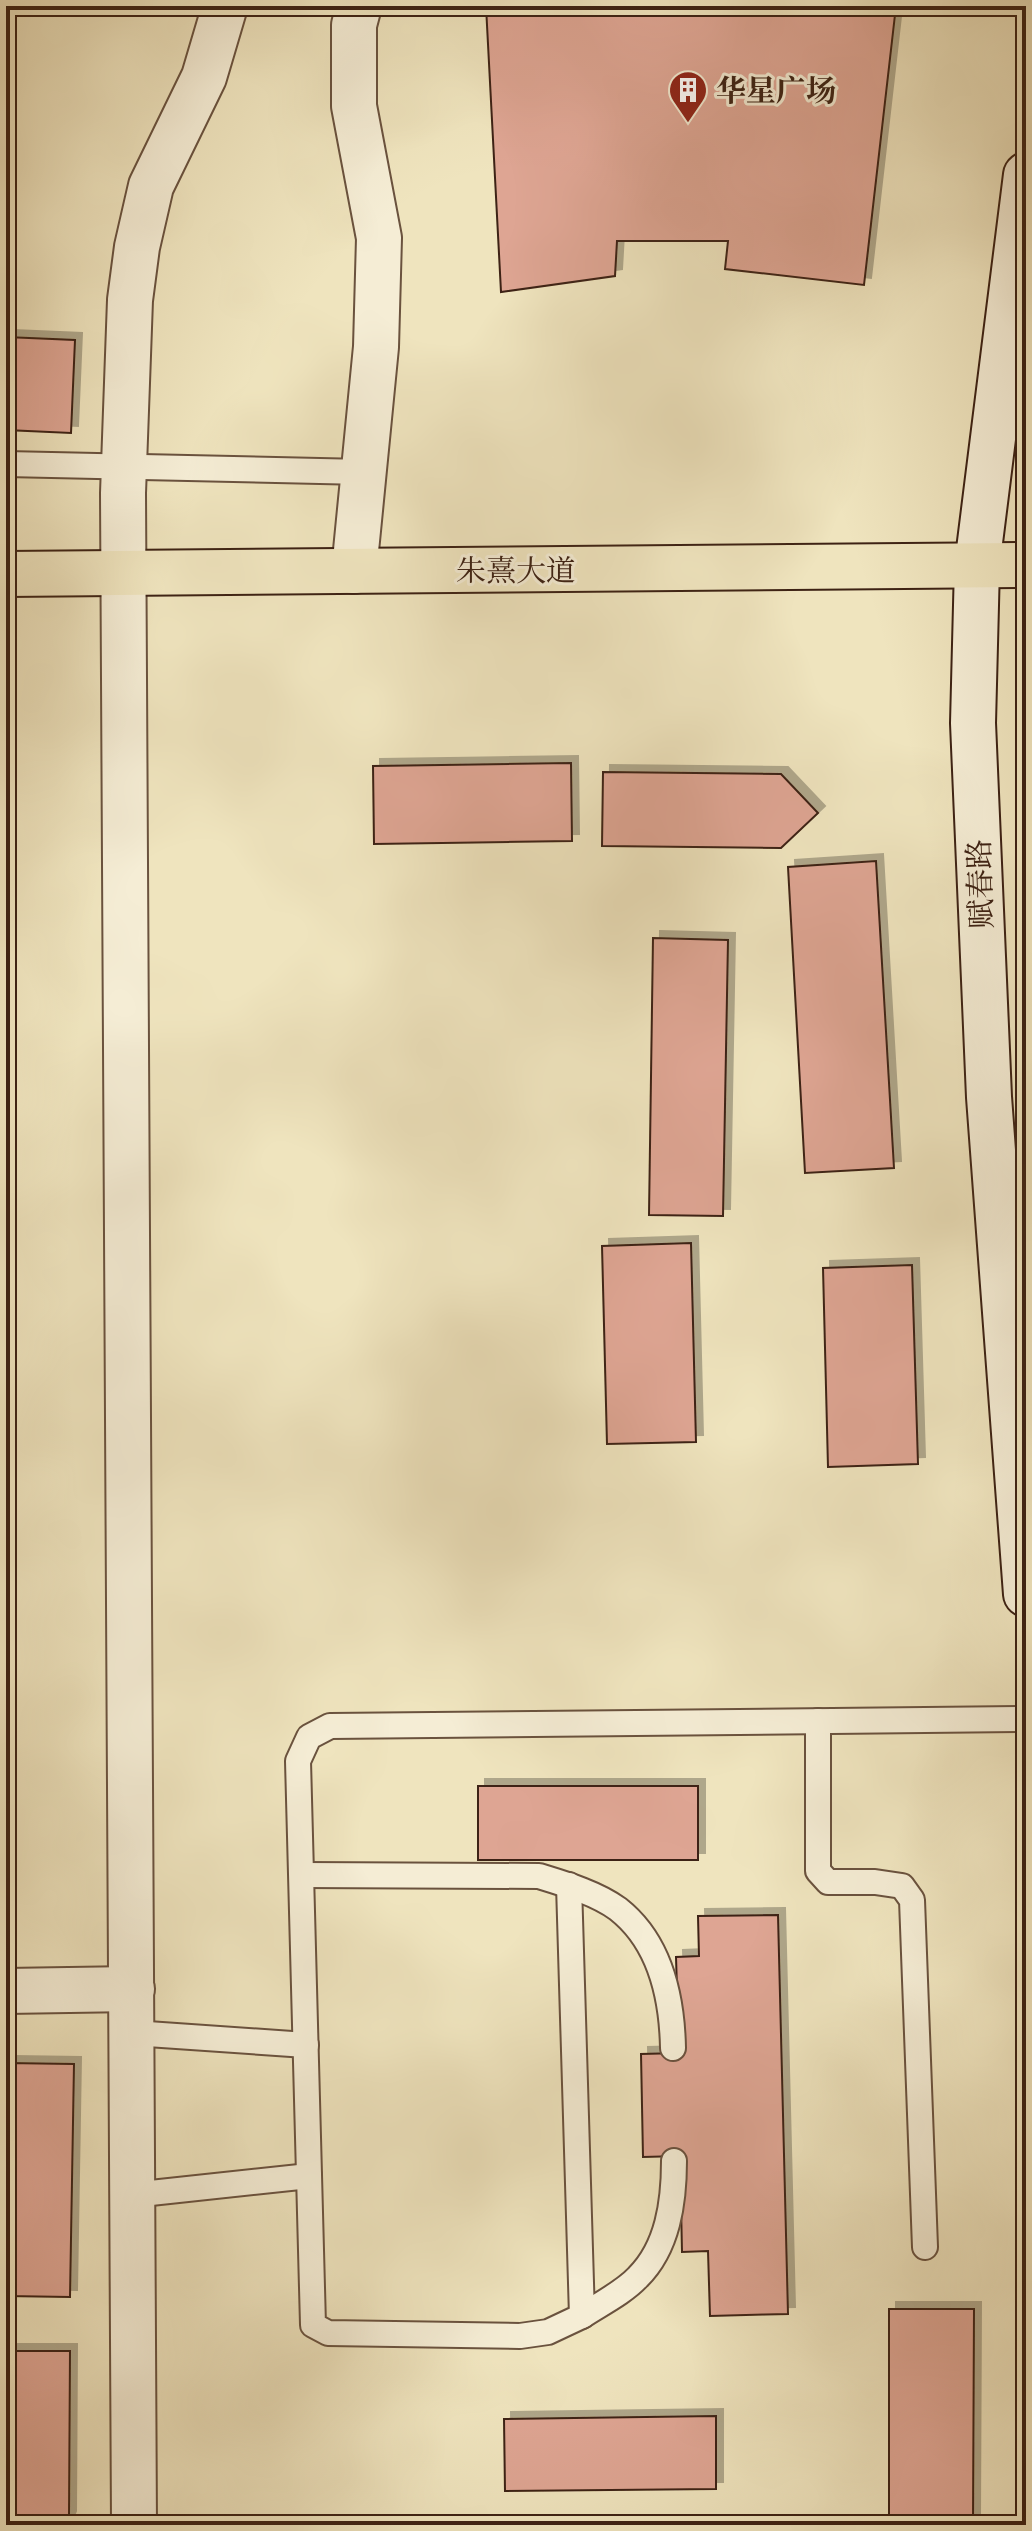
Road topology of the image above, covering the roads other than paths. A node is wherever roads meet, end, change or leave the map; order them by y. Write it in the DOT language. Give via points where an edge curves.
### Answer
graph roads {
  1 [pos="225,6"];
  2 [pos="359,6"];
  3 [pos="1026,175"];
  4 [pos="6,464"];
  5 [pos="125,465"];
  6 [pos="364,472"];
  7 [pos="1026,565"];
  8 [pos="977,566"];
  9 [pos="354,571"];
  10 [pos="6,574"];
  11 [pos="123,574"];
  12 [pos="1026,1594"];
  13 [pos="1026,1719"];
  14 [pos="818,1721"];
  15 [pos="302,1875"];
  16 [pos="569,1885"];
  17 [pos="132,1989"];
  18 [pos="6,1991"];
  19 [pos="133,2033"];
  20 [pos="306,2045"];
  21 [pos="673,2048"];
  22 [pos="674,2161"];
  23 [pos="309,2176"];
  24 [pos="132,2195"];
  25 [pos="925,2247"];
  26 [pos="582,2316"];
  27 [pos="134,2525"];
  1 -- 5 [label="street" via="204,77 151,186 137,247 130,300"];
  2 -- 6 [label="street" via="354,25 354,106 379,238"];
  3 -- 8 [label="street, 赋春路"];
  4 -- 5 [label="lane"];
  5 -- 6 [label="lane"];
  5 -- 11 [label="street"];
  6 -- 9 [label="street"];
  7 -- 8 [label="main road, 朱熹大道"];
  8 -- 9 [label="main road, 朱熹大道"];
  8 -- 12 [label="street, 赋春路" via="973,723 989,1097"];
  9 -- 11 [label="main road, 朱熹大道"];
  10 -- 11 [label="main road, 朱熹大道"];
  11 -- 17 [label="street"];
  13 -- 14 [label="lane"];
  14 -- 15 [label="lane" via="330,1726 309,1737 298,1761"];
  14 -- 25 [label="lane" via="818,1871 828,1882 902,1886 912,1900"];
  15 -- 16 [label="lane" via="539,1876"];
  15 -- 20 [label="lane"];
  16 -- 21 [label="lane" via="617,1909 645,1937 665,1981"];
  16 -- 26 [label="lane"];
  17 -- 18 [label="street"];
  17 -- 19 [label="street"];
  19 -- 20 [label="lane"];
  19 -- 24 [label="street"];
  20 -- 23 [label="lane"];
  22 -- 26 [label="lane" via="670,2214 657,2254 637,2279"];
  23 -- 24 [label="lane"];
  23 -- 26 [label="lane" via="313,2325 328,2333 520,2336 548,2332"];
  24 -- 27 [label="street"];
}
